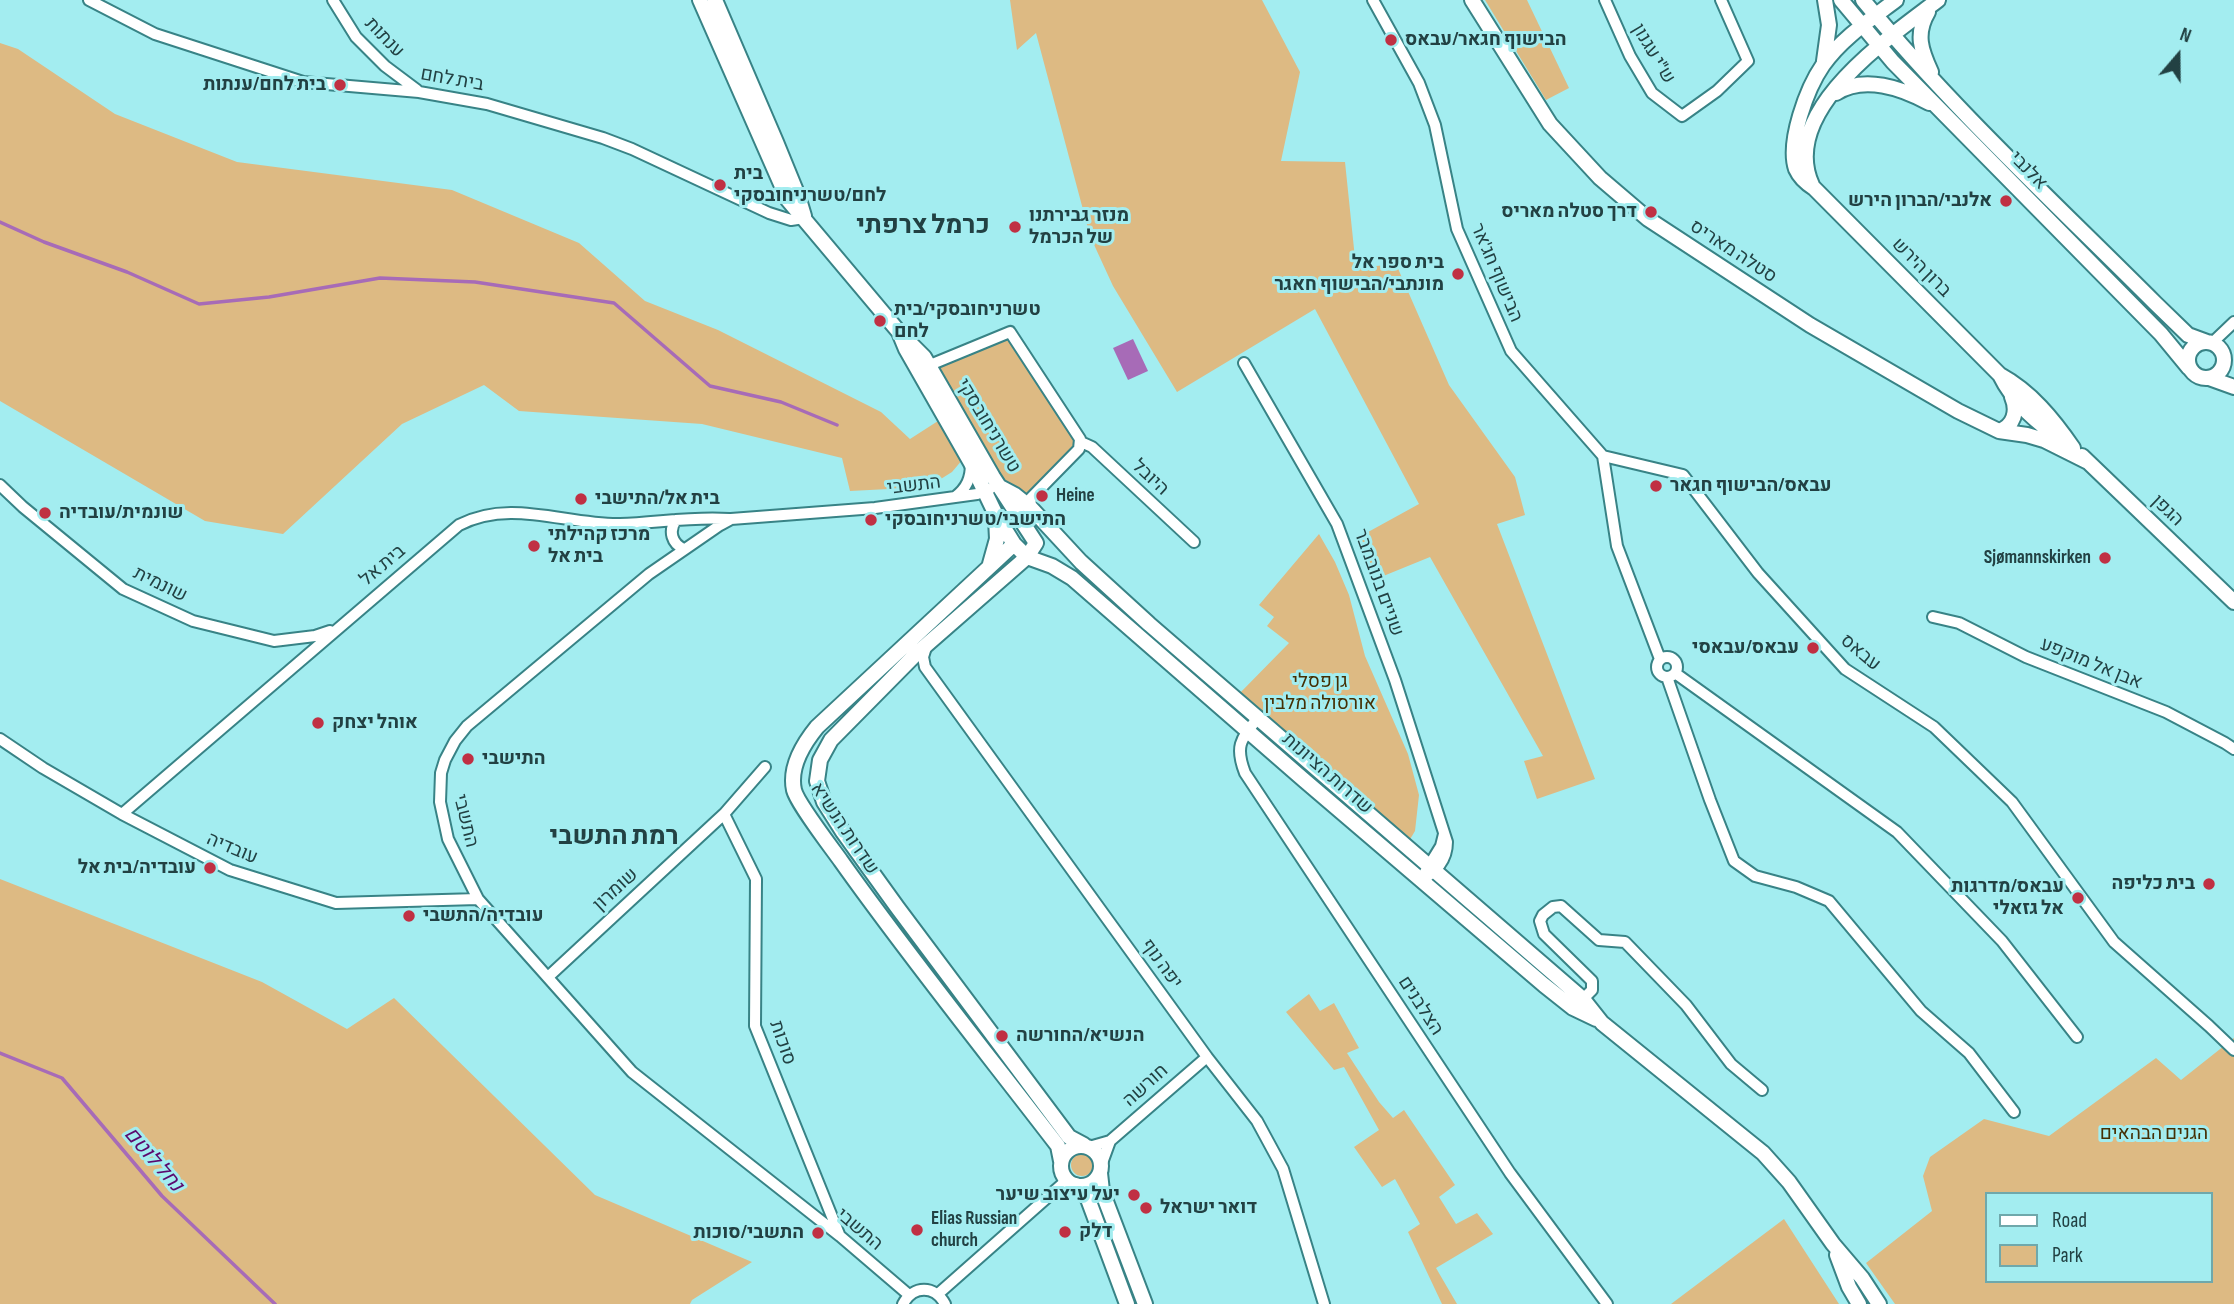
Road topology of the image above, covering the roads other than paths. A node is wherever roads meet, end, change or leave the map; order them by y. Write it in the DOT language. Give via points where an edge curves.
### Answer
graph roads {
  1 [pos="89,0"];
  2 [pos="333,0"];
  3 [pos="700,0"];
  4 [pos="715,0"];
  5 [pos="1373,0"];
  6 [pos="1472,0"];
  7 [pos="1605,0"];
  8 [pos="1721,0"];
  9 [pos="1825,0"];
  10 [pos="1841,0"];
  11 [pos="1863,0"];
  12 [pos="1896,0"];
  13 [pos="1936,2"];
  14 [pos="1876,16"];
  15 [pos="1863,26"];
  16 [pos="1893,36"];
  17 [pos="1879,46"];
  18 [pos="1823,65"];
  19 [pos="1943,91"];
  20 [pos="419,92"];
  21 [pos="1829,98"];
  22 [pos="1940,109"];
  23 [pos="1814,188"];
  24 [pos="804,218"];
  25 [pos="2234,321"];
  26 [pos="2214,345"];
  27 [pos="1244,363"];
  28 [pos="2234,366"];
  29 [pos="2189,368"];
  30 [pos="925,370"];
  31 [pos="2000,375"];
  32 [pos="2209,378"];
  33 [pos="2234,387"];
  34 [pos="2011,396"];
  35 [pos="2039,414"];
  36 [pos="2003,432"];
  37 [pos="1081,442"];
  38 [pos="1603,456"];
  39 [pos="2088,462"];
  40 [pos="971,463"];
  41 [pos="0,485"];
  42 [pos="991,489"];
  43 [pos="953,498"];
  44 [pos="1030,508"];
  45 [pos="996,515"];
  46 [pos="732,519"];
  47 [pos="676,520"];
  48 [pos="692,520"];
  49 [pos="694,542"];
  50 [pos="1036,542"];
  51 [pos="1194,542"];
  52 [pos="1014,544"];
  53 [pos="684,549"];
  54 [pos="1027,558"];
  55 [pos="1081,562"];
  56 [pos="988,568"];
  57 [pos="2234,602"];
  58 [pos="1933,617"];
  59 [pos="336,629"];
  60 [pos="927,644"];
  61 [pos="1660,659"];
  62 [pos="905,664"];
  63 [pos="925,667"];
  64 [pos="1671,675"];
  65 [pos="1253,725"];
  66 [pos="0,739"];
  67 [pos="2234,750"];
  68 [pos="765,767"];
  69 [pos="122,814"];
  70 [pos="724,814"];
  71 [pos="1432,868"];
  72 [pos="1421,881"];
  73 [pos="478,899"];
  74 [pos="548,976"];
  75 [pos="1583,999"];
  76 [pos="1602,1023"];
  77 [pos="2077,1037"];
  78 [pos="2234,1051"];
  79 [pos="1207,1057"];
  80 [pos="1762,1090"];
  81 [pos="2014,1112"];
  82 [pos="1110,1141"];
  83 [pos="1086,1146"];
  84 [pos="1061,1161"];
  85 [pos="1101,1168"];
  86 [pos="1071,1183"];
  87 [pos="840,1237"];
  88 [pos="1833,1244"];
  89 [pos="906,1299"];
  90 [pos="942,1299"];
  91 [pos="1127,1304"];
  92 [pos="1145,1304"];
  93 [pos="1324,1304"];
  94 [pos="1607,1304"];
  95 [pos="1859,1304"];
  96 [pos="1879,1304"];
  1 -- 20 [label="street, בית לחם" via="155,34 303,82"];
  2 -- 20 [label="street, ענתות" via="356,37"];
  3 -- 24 [label="street, טשרניחובסקי" via="788,200"];
  4 -- 24 [label="street, טשרניחובסקי"];
  5 -- 38 [label="street, הבישוף חג'אר" via="1419,83 1435,125 1457,229 1511,351"];
  6 -- 36 [label="street, סטלה מאריס" via="1550,124 1623,199 1810,326"];
  7 -- 8 [label="street, ש\"י עגנון" via="1652,93 1682,116 1717,92 1748,61"];
  9 -- 18 [label="street" via="1829,25"];
  10 -- 15 [label="street, אלנבי"];
  11 -- 14 [label="street, אלנבי"];
  12 -- 14 [label="street, ברון הירש"];
  13 -- 16 [label="street"];
  13 -- 19 [label="street" via="1920,33 1926,61"];
  14 -- 15 [label="street, ברון הירש"];
  14 -- 16 [label="street, אלנבי"];
  15 -- 17 [label="street, אלנבי"];
  15 -- 18 [label="street, ברון הירש"];
  16 -- 17 [label="street"];
  16 -- 19 [label="street, אלנבי"];
  17 -- 21 [label="street"];
  17 -- 22 [label="street, אלנבי"];
  18 -- 23 [label="street, ברון הירש" via="1805,102 1794,149 1800,176"];
  19 -- 26 [label="street, אלנבי" via="2188,335"];
  20 -- 24 [label="street, בית לחם" via="496,106 603,138 769,213 791,220"];
  21 -- 22 [label="street" via="1845,88 1877,85 1911,94"];
  21 -- 23 [label="street" via="1808,142 1807,171"];
  22 -- 29 [label="street, אלנבי"];
  23 -- 31 [label="street, ברון הירש"];
  24 -- 30 [label="street, טשרניחובסקי"];
  25 -- 26 [label="street"];
  26 -- 28 [label="street, אלנבי"];
  26 -- 29 [label="street" via="2199,344 2190,351"];
  26 -- 32 [label="street" via="2225,359 2219,373"];
  27 -- 71 [label="street, שניים בנובמבר" via="1337,524 1445,831"];
  29 -- 32 [label="street, אלנבי" via="2197,376"];
  30 -- 37 [label="street" via="1010,332"];
  30 -- 40 [label="street, טשרניחובסקי"];
  30 -- 42 [label="street, טשרניחובסקי"];
  31 -- 34 [label="street, ברון הירש"];
  31 -- 35 [label="street, ברון הירש" via="2021,388"];
  32 -- 33 [label="street, אלנבי"];
  34 -- 35 [label="street, ברון הירש"];
  34 -- 36 [label="street" via="2015,415"];
  35 -- 36 [label="street"];
  35 -- 39 [label="street, הגפן"];
  36 -- 39 [label="street, סטלה מאריס" via="2035,437"];
  37 -- 44 [label="street" via="1031,498"];
  37 -- 51 [label="street, היובל" via="1092,447"];
  38 -- 61 [label="street" via="1617,546"];
  38 -- 78 [label="street, עבאס" via="1683,475 1758,573 1845,669 1934,727 2012,802 2113,942"];
  39 -- 57 [label="street, הגפן"];
  40 -- 42 [label="street, טשרניחובסקי"];
  40 -- 43 [label="street, התשבי" via="966,486"];
  41 -- 59 [label="street, שונמית" via="123,589 193,621 274,641"];
  42 -- 43 [label="street, התשבי"];
  42 -- 44 [label="street, טשרניחובסקי" via="1015,495"];
  42 -- 45 [label="street, טשרניחובסקי"];
  42 -- 50 [label="street"];
  43 -- 46 [label="street, התשבי"];
  44 -- 55 [label="street, טשרניחובסקי"];
  45 -- 52 [label="street, טשרניחובסקי"];
  45 -- 56 [label="street" via="998,539"];
  46 -- 48 [label="street, בית אל"];
  46 -- 49 [label="street, התשבי"];
  47 -- 48 [label="street, בית אל"];
  47 -- 53 [label="street" via="672,537"];
  47 -- 59 [label="street, בית אל" via="597,523 517,512 470,520"];
  48 -- 49 [label="street"];
  49 -- 53 [label="street, התשבי"];
  50 -- 52 [label="street"];
  50 -- 54 [label="street, שדרות הנשיא"];
  50 -- 55 [label="street"];
  52 -- 54 [label="street, טשרניחובסקי"];
  52 -- 56 [label="street, שדרות הנשיא"];
  53 -- 73 [label="street, התשבי" via="467,726 455,741 441,773 440,802 448,839"];
  54 -- 60 [label="street, שדרות הנשיא"];
  54 -- 65 [label="street, שדרות הציונות" via="1072,578"];
  55 -- 65 [label="street, שדרות הציונות"];
  56 -- 84 [label="street, שדרות הנשיא" via="817,727 797,761 794,793 883,919 1058,1146"];
  58 -- 67 [label="street, אבן אל מוקפע" via="1959,623 2026,657 2166,712"];
  59 -- 69 [label="street, בית אל"];
  60 -- 62 [label="street, שדרות הנשיא"];
  60 -- 63 [label="street"];
  61 -- 64 [label="street" via="1660,675"];
  61 -- 64 [label="street" via="1674,659 1677,666"];
  62 -- 63 [label="street"];
  62 -- 83 [label="street, שדרות הנשיא" via="831,740 818,770 820,791 913,929 1069,1137"];
  63 -- 79 [label="street, יפה נוף"];
  64 -- 77 [label="street" via="1897,832 2002,941"];
  64 -- 81 [label="street" via="1734,861 1755,876 1829,901 1921,1011 1969,1053"];
  65 -- 71 [label="street, שדרות הציונות"];
  65 -- 72 [label="street, שדרות הציונות"];
  65 -- 94 [label="street, הצלבנים" via="1239,749 1245,773 1510,1173"];
  66 -- 69 [label="street, עובדיה"];
  68 -- 70 [label="street, שומרון"];
  69 -- 73 [label="street, עובדיה" via="230,870 336,903"];
  70 -- 74 [label="street, שומרון"];
  70 -- 87 [label="street, סוכות" via="756,879 755,1026"];
  71 -- 72 [label="street, שניים בנובמבר"];
  71 -- 75 [label="street, שדרות הציונות"];
  72 -- 76 [label="street, שדרות הציונות" via="1573,1008"];
  73 -- 74 [label="street, התשבי"];
  74 -- 87 [label="street, התשבי" via="632,1072"];
  75 -- 76 [label="street, שדרות הציונות"];
  75 -- 80 [label="street" via="1592,990 1592,981 1541,928 1543,915 1553,907 1561,906 1599,940 1625,942 1686,1005 1731,1064"];
  76 -- 88 [label="street, שדרות הציונות" via="1763,1153"];
  79 -- 82 [label="street, חורשה"];
  79 -- 93 [label="street, יפה נוף" via="1257,1121 1283,1169"];
  82 -- 83 [label="street, חורשה"];
  82 -- 85 [label="street, חורשה"];
  83 -- 84 [label="street" via="1069,1149"];
  83 -- 85 [label="street" via="1097,1153"];
  84 -- 86 [label="street" via="1061,1171"];
  85 -- 86 [label="street" via="1092,1183"];
  85 -- 92 [label="street" via="1102,1191"];
  86 -- 90 [label="street"];
  86 -- 91 [label="street" via="1088,1199"];
  87 -- 89 [label="street, התשבי"];
  88 -- 95 [label="street, שדרות הציונות"];
  88 -- 96 [label="street, שדרות הציונות"];
  89 -- 90 [label="street" via="914,1291 927,1289"];
}
